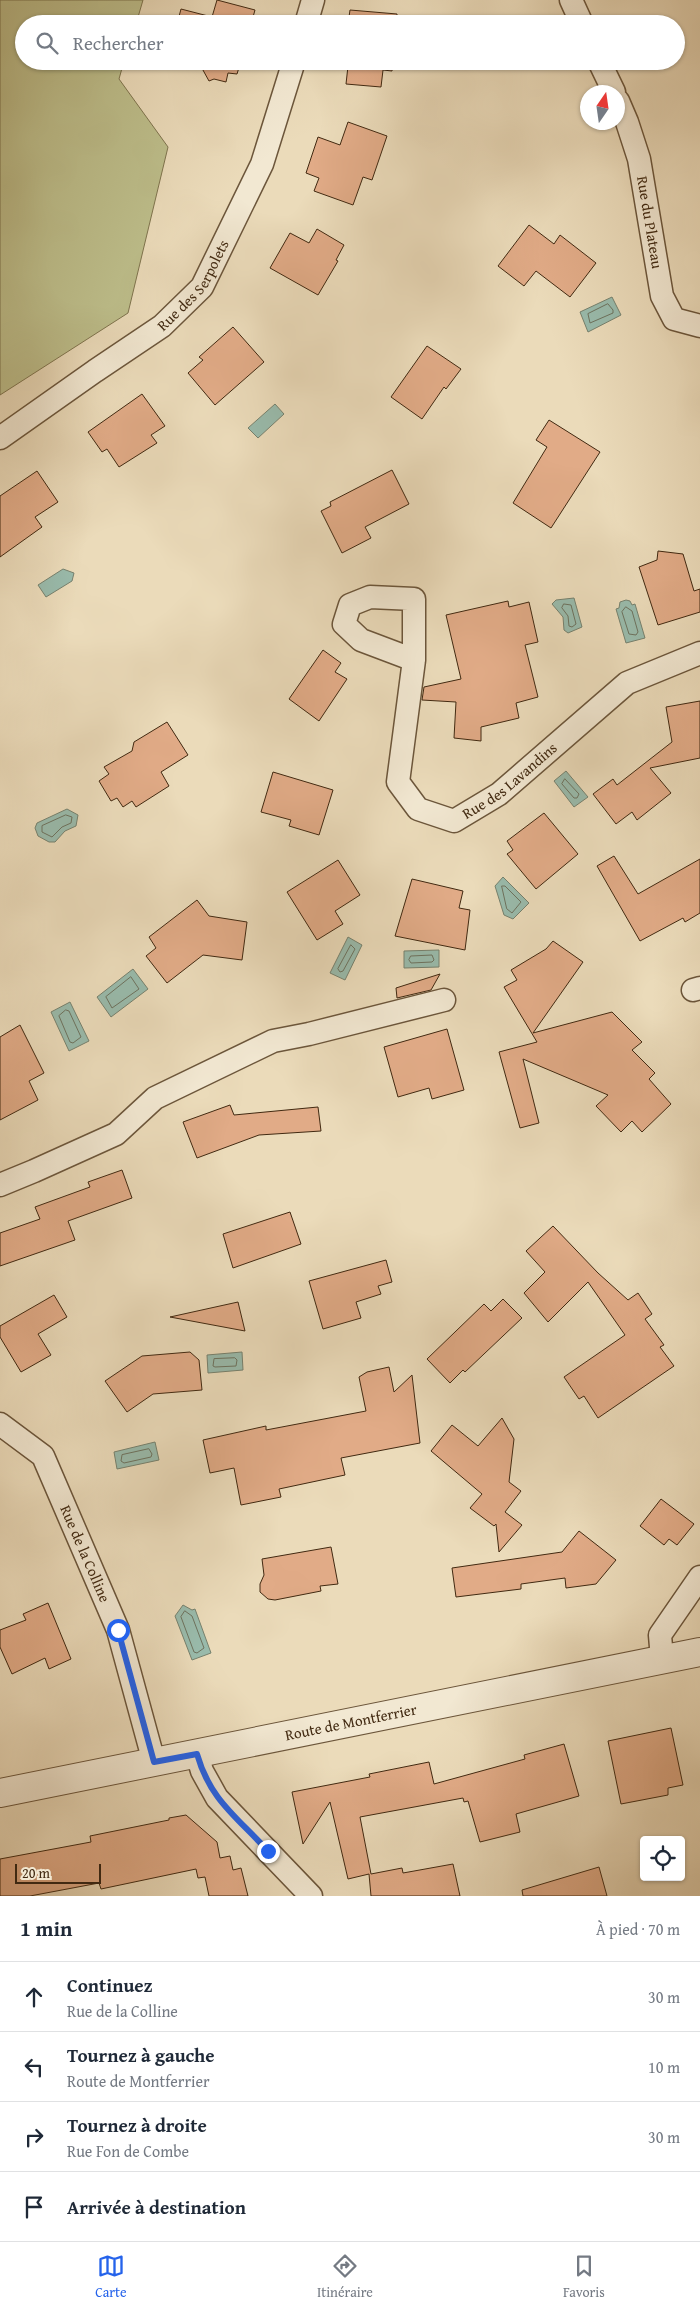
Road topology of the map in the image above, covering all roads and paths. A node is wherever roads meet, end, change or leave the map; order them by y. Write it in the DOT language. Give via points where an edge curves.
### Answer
graph roads {
  1 [pos="313,0"];
  2 [pos="571,0"];
  3 [pos="309,15"];
  4 [pos="578,15"];
  5 [pos="291,70"];
  6 [pos="603,70"];
  7 [pos="611,85"];
  8 [pos="625,117"];
  9 [pos="700,326"];
  10 [pos="0,438"];
  11 [pos="700,653"];
  12 [pos="414,660"];
  13 [pos="444,1000"];
  14 [pos="0,1184"];
  15 [pos="0,1424"];
  16 [pos="700,1577"];
  17 [pos="700,1652"];
  18 [pos="662,1659"];
  19 [pos="197,1754"];
  20 [pos="154,1762"];
  21 [pos="0,1793"];
  22 [pos="310,1896"];
  1 -- 3 [label="street"];
  2 -- 4 [label="street"];
  5 -- 10 [label="street, Rue des Serpolets" via="262,164 202,287 162,326"];
  6 -- 7 [label="street"];
  8 -- 9 [label="street, Rue du Plateau" via="639,159 662,296 674,319"];
  11 -- 12 [label="street, Rue des Lavandins" via="628,683 498,794 454,821 418,809 398,782"];
  13 -- 14 [label="street" via="273,1040 156,1098 116,1134"];
  15 -- 20 [label="street, Rue de la Colline" via="43,1456 118,1630"];
  16 -- 18 [label="street" via="660,1635"];
  17 -- 18 [label="street, Route de Montferrier"];
  18 -- 19 [label="street, Route de Montferrier"];
  19 -- 20 [label="street, Route de Montferrier"];
  19 -- 22 [label="street" via="217,1798"];
  20 -- 21 [label="street, Route de Montferrier"];
}
